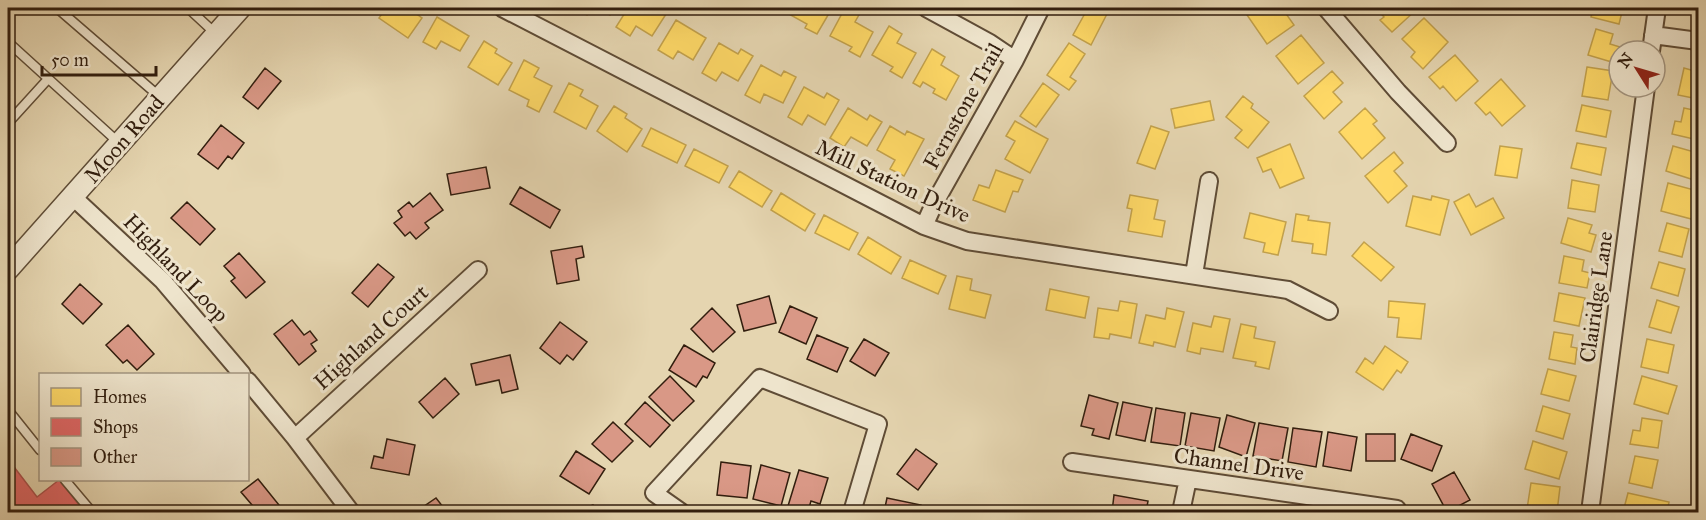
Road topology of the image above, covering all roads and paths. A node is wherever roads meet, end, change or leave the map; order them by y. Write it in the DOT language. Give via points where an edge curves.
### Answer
graph roads {
  1 [pos="57,8"];
  2 [pos="188,8"];
  3 [pos="240,8"];
  4 [pos="502,8"];
  5 [pos="926,8"];
  6 [pos="1041,8"];
  7 [pos="1326,8"];
  8 [pos="1657,8"];
  9 [pos="216,34"];
  10 [pos="1653,39"];
  11 [pos="1698,41"];
  12 [pos="8,42"];
  13 [pos="1667,42"];
  14 [pos="15,49"];
  15 [pos="8,57"];
  16 [pos="1015,60"];
  17 [pos="48,79"];
  18 [pos="160,98"];
  19 [pos="1644,99"];
  20 [pos="8,123"];
  21 [pos="120,143"];
  22 [pos="1447,143"];
  23 [pos="1209,181"];
  24 [pos="73,197"];
  25 [pos="924,226"];
  26 [pos="8,269"];
  27 [pos="478,270"];
  28 [pos="1194,275"];
  29 [pos="1329,311"];
  30 [pos="240,373"];
  31 [pos="249,382"];
  32 [pos="8,410"];
  33 [pos="295,438"];
  34 [pos="39,449"];
  35 [pos="1072,462"];
  36 [pos="1188,479"];
  37 [pos="66,481"];
  38 [pos="92,513"];
  39 [pos="351,513"];
  40 [pos="681,513"];
  41 [pos="852,513"];
  42 [pos="1180,513"];
  43 [pos="1396,513"];
  44 [pos="1590,513"];
  1 -- 18 [label="lane"];
  2 -- 9 [label="lane"];
  3 -- 9 [label="street, Moon Road"];
  4 -- 25 [label="street, Mill Station Drive"];
  5 -- 16 [label="street"];
  6 -- 16 [label="street, Fernstone Trail"];
  7 -- 22 [label="street"];
  8 -- 10 [label="street"];
  9 -- 18 [label="street, Moon Road"];
  11 -- 13 [label="street"];
  12 -- 14 [label="lane"];
  14 -- 15 [label="lane"];
  14 -- 17 [label="lane"];
  16 -- 25 [label="street, Fernstone Trail"];
  17 -- 20 [label="lane"];
  17 -- 21 [label="lane"];
  18 -- 21 [label="street, Moon Road"];
  19 -- 44 [label="street, Clairidge Lane"];
  21 -- 24 [label="street, Moon Road"];
  23 -- 28 [label="street"];
  24 -- 26 [label="street, Moon Road"];
  24 -- 30 [label="street, Highland Loop" via="163,281"];
  25 -- 28 [label="street, Mill Station Drive" via="967,242"];
  27 -- 33 [label="street, Highland Court"];
  28 -- 29 [label="street, Mill Station Drive" via="1288,290"];
  31 -- 33 [label="street"];
  32 -- 34 [label="lane"];
  33 -- 39 [label="street"];
  35 -- 36 [label="street, Channel Drive"];
  36 -- 42 [label="street"];
  36 -- 43 [label="street, Channel Drive" via="1397,509"];
  37 -- 38 [label="lane"];
  40 -- 41 [label="street" via="654,493 760,378 878,424"];
}
